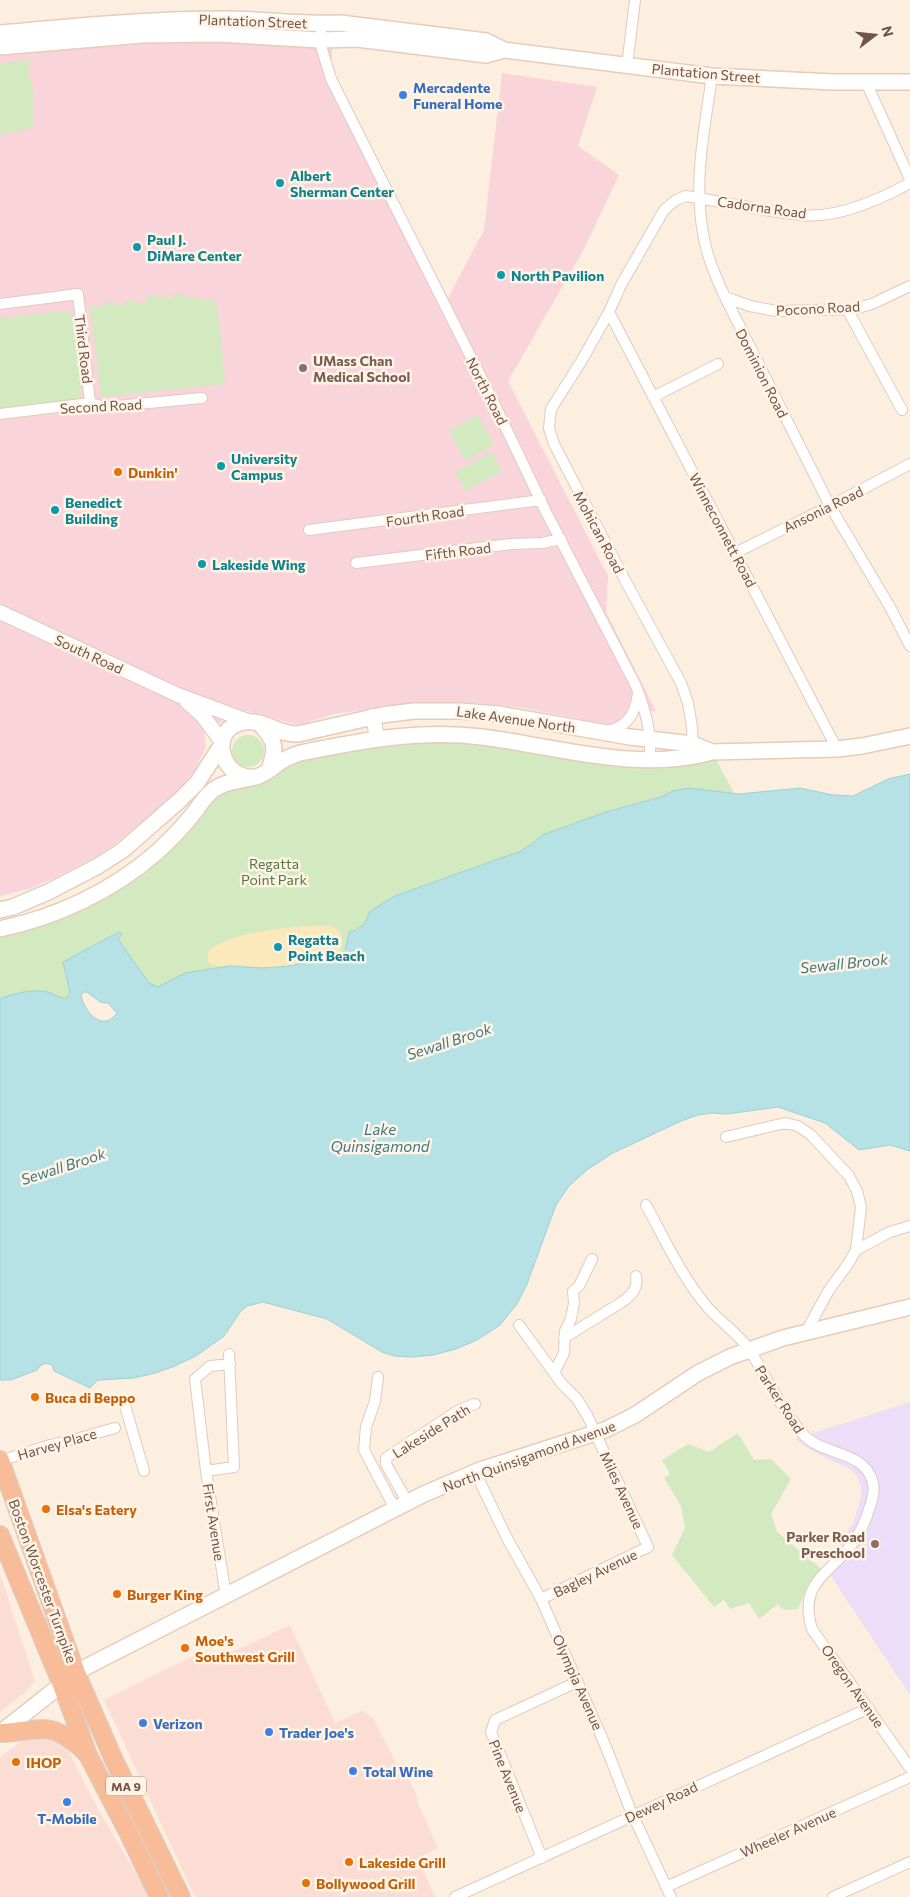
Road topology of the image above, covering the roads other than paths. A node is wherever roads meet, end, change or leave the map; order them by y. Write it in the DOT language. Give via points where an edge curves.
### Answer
graph roads {
  1 [pos="635,0"];
  2 [pos="321,24"];
  3 [pos="0,33"];
  4 [pos="320,40"];
  5 [pos="0,47"];
  6 [pos="504,50"];
  7 [pos="627,66"];
  8 [pos="712,76"];
  9 [pos="866,82"];
  10 [pos="910,82"];
  11 [pos="910,179"];
  12 [pos="910,184"];
  13 [pos="698,198"];
  14 [pos="910,286"];
  15 [pos="724,297"];
  16 [pos="0,304"];
  17 [pos="847,309"];
  18 [pos="609,312"];
  19 [pos="718,364"];
  20 [pos="653,397"];
  21 [pos="202,398"];
  22 [pos="90,404"];
  23 [pos="902,410"];
  24 [pos="0,414"];
  25 [pos="910,464"];
  26 [pos="541,500"];
  27 [pos="830,506"];
  28 [pos="308,530"];
  29 [pos="561,539"];
  30 [pos="735,553"];
  31 [pos="356,563"];
  32 [pos="0,612"];
  33 [pos="910,646"];
  34 [pos="638,693"];
  35 [pos="178,695"];
  36 [pos="373,716"];
  37 [pos="255,723"];
  38 [pos="603,732"];
  39 [pos="910,736"];
  40 [pos="377,738"];
  41 [pos="651,739"];
  42 [pos="221,744"];
  43 [pos="837,749"];
  44 [pos="693,750"];
  45 [pos="650,759"];
  46 [pos="269,770"];
  47 [pos="255,777"];
  48 [pos="0,910"];
  49 [pos="0,929"];
  50 [pos="726,1137"];
  51 [pos="646,1205"];
  52 [pos="910,1226"];
  53 [pos="856,1250"];
  54 [pos="592,1260"];
  55 [pos="636,1276"];
  56 [pos="910,1307"];
  57 [pos="519,1325"];
  58 [pos="806,1332"];
  59 [pos="564,1338"];
  60 [pos="749,1350"];
  61 [pos="554,1373"];
  62 [pos="378,1377"];
  63 [pos="475,1404"];
  64 [pos="126,1409"];
  65 [pos="115,1428"];
  66 [pos="596,1434"];
  67 [pos="0,1461"];
  68 [pos="206,1470"];
  69 [pos="144,1471"];
  70 [pos="475,1472"];
  71 [pos="399,1486"];
  72 [pos="387,1493"];
  73 [pos="402,1506"];
  74 [pos="1,1541"];
  75 [pos="648,1547"];
  76 [pos="226,1596"];
  77 [pos="541,1599"];
  78 [pos="808,1601"];
  79 [pos="76,1673"];
  80 [pos="576,1682"];
  81 [pos="62,1685"];
  82 [pos="869,1708"];
  83 [pos="0,1733"];
  84 [pos="88,1755"];
  85 [pos="910,1768"];
  86 [pos="910,1777"];
  87 [pos="633,1815"];
  88 [pos="542,1858"];
  89 [pos="910,1862"];
  90 [pos="666,1887"];
  91 [pos="159,1897"];
  92 [pos="181,1897"];
  93 [pos="455,1897"];
  94 [pos="671,1897"];
  95 [pos="833,1897"];
  1 -- 7 [label="street"];
  2 -- 3 [label="main road, Plantation Street" via="227,19 165,20"];
  2 -- 4 [label="street, North Road"];
  2 -- 6 [label="main road, Plantation Street" via="340,23 486,41"];
  4 -- 5 [label="main road, Plantation Street" via="218,34 154,35"];
  4 -- 6 [label="main road, Plantation Street" via="357,39 486,55"];
  4 -- 26 [label="street, North Road" via="331,79"];
  6 -- 7 [label="main road, Plantation Street"];
  7 -- 8 [label="main road, Plantation Street"];
  8 -- 9 [label="main road, Plantation Street"];
  8 -- 13 [label="street, Dominion Road" via="699,166"];
  9 -- 10 [label="main road, Plantation Street"];
  9 -- 11 [label="street"];
  12 -- 13 [label="street, Cadorna Road" via="874,202 802,215"];
  13 -- 15 [label="street, Dominion Road" via="705,244"];
  13 -- 18 [label="street, Cadorna Road" via="686,196 664,210"];
  14 -- 17 [label="street, Pocono Road" via="872,304"];
  15 -- 17 [label="street, Pocono Road" via="776,311"];
  15 -- 27 [label="street, Dominion Road"];
  16 -- 22 [label="street, Third Road" via="78,294"];
  17 -- 23 [label="street"];
  18 -- 20 [label="street, Winneconnett Road"];
  18 -- 44 [label="street, Mohican Road" via="551,409 550,433 589,514 681,683 688,703"];
  19 -- 20 [label="street"];
  20 -- 30 [label="street, Winneconnett Road"];
  21 -- 22 [label="street, Second Road" via="105,407"];
  22 -- 24 [label="street, Second Road"];
  25 -- 27 [label="street, Ansonia Road"];
  26 -- 28 [label="street, Fourth Road"];
  26 -- 29 [label="street, North Road"];
  27 -- 30 [label="street, Ansonia Road"];
  27 -- 33 [label="street, Dominion Road"];
  29 -- 31 [label="street, Fifth Road"];
  29 -- 34 [label="street, North Road"];
  30 -- 43 [label="street, Winneconnett Road"];
  32 -- 35 [label="street, South Road"];
  34 -- 38 [label="street" via="629,721"];
  34 -- 41 [label="street, North Road"];
  35 -- 37 [label="street, South Road"];
  35 -- 42 [label="street, South Road" via="203,716"];
  36 -- 37 [label="main road, Lake Avenue North" via="298,734 286,734"];
  36 -- 38 [label="main road, Lake Avenue North" via="429,710 473,712"];
  36 -- 40 [label="street"];
  37 -- 42 [label="main road" via="237,724 230,728"];
  37 -- 46 [label="main road" via="271,736 274,746"];
  38 -- 41 [label="main road, Lake Avenue North"];
  39 -- 43 [label="main road, Lake Avenue North"];
  40 -- 45 [label="main road, Lake Avenue North" via="481,736 614,758"];
  40 -- 46 [label="main road, Lake Avenue North" via="300,753"];
  41 -- 44 [label="main road, Lake Avenue North"];
  41 -- 45 [label="street, North Road"];
  42 -- 47 [label="main road" via="232,770"];
  42 -- 48 [label="main road" via="197,783 124,850 48,892"];
  43 -- 44 [label="main road, Lake Avenue North"];
  44 -- 45 [label="main road, Lake Avenue North"];
  46 -- 47 [label="main road"];
  47 -- 49 [label="main road" via="222,784 211,791 168,842 116,882 53,913"];
  50 -- 53 [label="street" via="785,1123 798,1126 811,1135 849,1176 857,1191 861,1207"];
  51 -- 60 [label="street, Parker Road" via="704,1304 739,1336"];
  52 -- 53 [label="street" via="890,1232"];
  53 -- 58 [label="street"];
  54 -- 59 [label="street" via="579,1286 573,1291 571,1320"];
  55 -- 59 [label="street" via="635,1290 630,1296"];
  56 -- 58 [label="main road, North Quinsigamond Avenue"];
  57 -- 61 [label="street, Miles Avenue"];
  58 -- 60 [label="main road, North Quinsigamond Avenue"];
  59 -- 61 [label="street" via="564,1353"];
  60 -- 66 [label="main road, North Quinsigamond Avenue" via="709,1366 635,1415"];
  60 -- 78 [label="street, Parker Road" via="782,1405 806,1437 817,1446 850,1457 868,1472 872,1480 872,1502 860,1533 821,1577"];
  61 -- 66 [label="street, Miles Avenue" via="581,1404"];
  62 -- 72 [label="street" via="364,1450"];
  63 -- 71 [label="street, Lakeside Path" via="459,1410 386,1458 386,1464"];
  64 -- 69 [label="street"];
  65 -- 67 [label="street, Harvey Place"];
  66 -- 70 [label="main road, North Quinsigamond Avenue"];
  66 -- 75 [label="street, Miles Avenue"];
  67 -- 79 [label="highway, Boston Worcester Turnpike / MA 9"];
  68 -- 68 [label="street, First Avenue" via="234,1467 230,1359 210,1366 195,1379"];
  68 -- 76 [label="street, First Avenue"];
  70 -- 73 [label="main road, North Quinsigamond Avenue"];
  70 -- 77 [label="street, Olympia Avenue"];
  71 -- 72 [label="street"];
  71 -- 73 [label="street"];
  72 -- 73 [label="street"];
  73 -- 76 [label="main road, North Quinsigamond Avenue"];
  74 -- 81 [label="highway, Boston Worcester Turnpike / MA 9"];
  75 -- 77 [label="street, Bagley Avenue"];
  76 -- 79 [label="main road, North Quinsigamond Avenue"];
  77 -- 80 [label="street, Olympia Avenue"];
  78 -- 82 [label="street, Oregon Avenue" via="812,1629"];
  79 -- 81 [label="main road, North Quinsigamond Avenue"];
  79 -- 92 [label="highway, MA 9" via="116,1766"];
  80 -- 87 [label="street, Olympia Avenue"];
  80 -- 88 [label="street, Pine Avenue" via="495,1720 492,1726 493,1739"];
  81 -- 83 [label="main road, North Quinsigamond Avenue"];
  81 -- 84 [label="highway, MA 9"];
  82 -- 85 [label="street, Oregon Avenue"];
  82 -- 87 [label="street, Dewey Road"];
  83 -- 84 [label="highway" via="51,1730"];
  84 -- 91 [label="highway, MA 9"];
  86 -- 90 [label="street, Wheeler Avenue"];
  87 -- 88 [label="street, Dewey Road"];
  87 -- 90 [label="street, Olympia Avenue"];
  88 -- 93 [label="street, Dewey Road"];
  89 -- 95 [label="street"];
  90 -- 94 [label="street, Olympia Avenue"];
}
